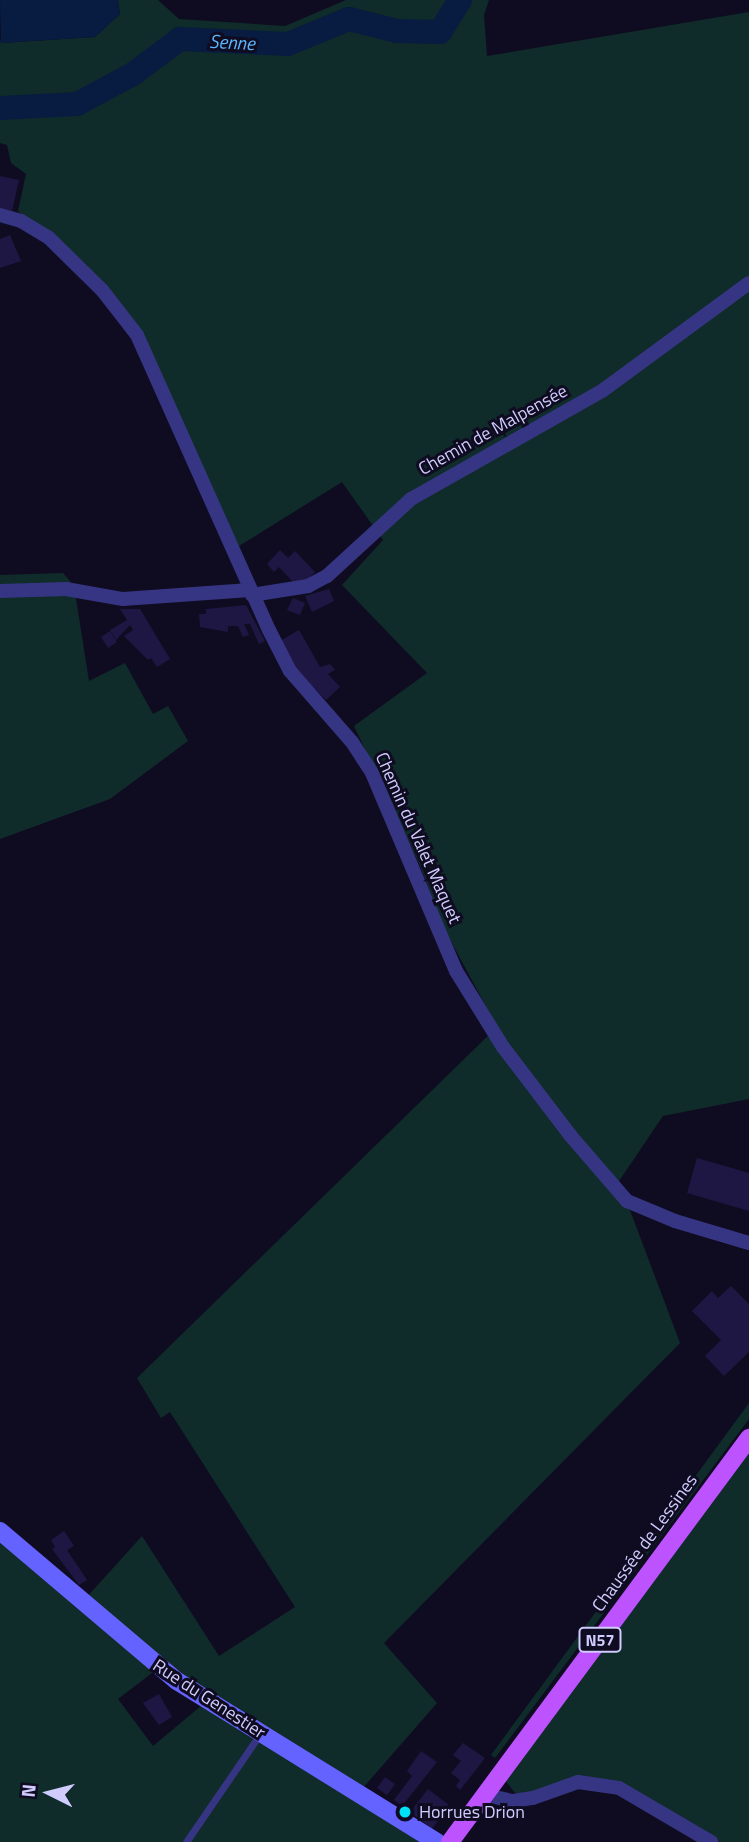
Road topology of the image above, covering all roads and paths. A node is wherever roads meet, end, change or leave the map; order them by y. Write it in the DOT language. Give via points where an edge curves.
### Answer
graph roads {
  1 [pos="0,215"];
  2 [pos="749,283"];
  3 [pos="0,591"];
  4 [pos="251,593"];
  5 [pos="749,1243"];
  6 [pos="749,1438"];
  7 [pos="0,1531"];
  8 [pos="261,1733"];
  9 [pos="486,1795"];
  10 [pos="187,1842"];
  11 [pos="437,1842"];
  12 [pos="450,1842"];
  13 [pos="711,1842"];
  1 -- 4 [label="street, Chemin du Valet Maquet" via="48,237 102,290 137,335"];
  2 -- 4 [label="street, Chemin de Malpensée" via="611,385 411,499 327,576 308,586"];
  3 -- 4 [label="street, Chemin de Malpensée" via="66,589 122,599"];
  4 -- 5 [label="street, Chemin du Valet Maquet" via="290,671 352,742 372,773 440,936 474,1002 570,1135 627,1201"];
  6 -- 9 [label="main road, Chaussée de Lessines / N57"];
  7 -- 8 [label="street, Rue du Genestier" via="145,1656"];
  8 -- 10 [label="lane"];
  8 -- 11 [label="street, Rue du Genestier"];
  9 -- 12 [label="main road, Chaussée de Lessines / N57"];
  9 -- 13 [label="street" via="513,1801 578,1783 620,1788"];
}
